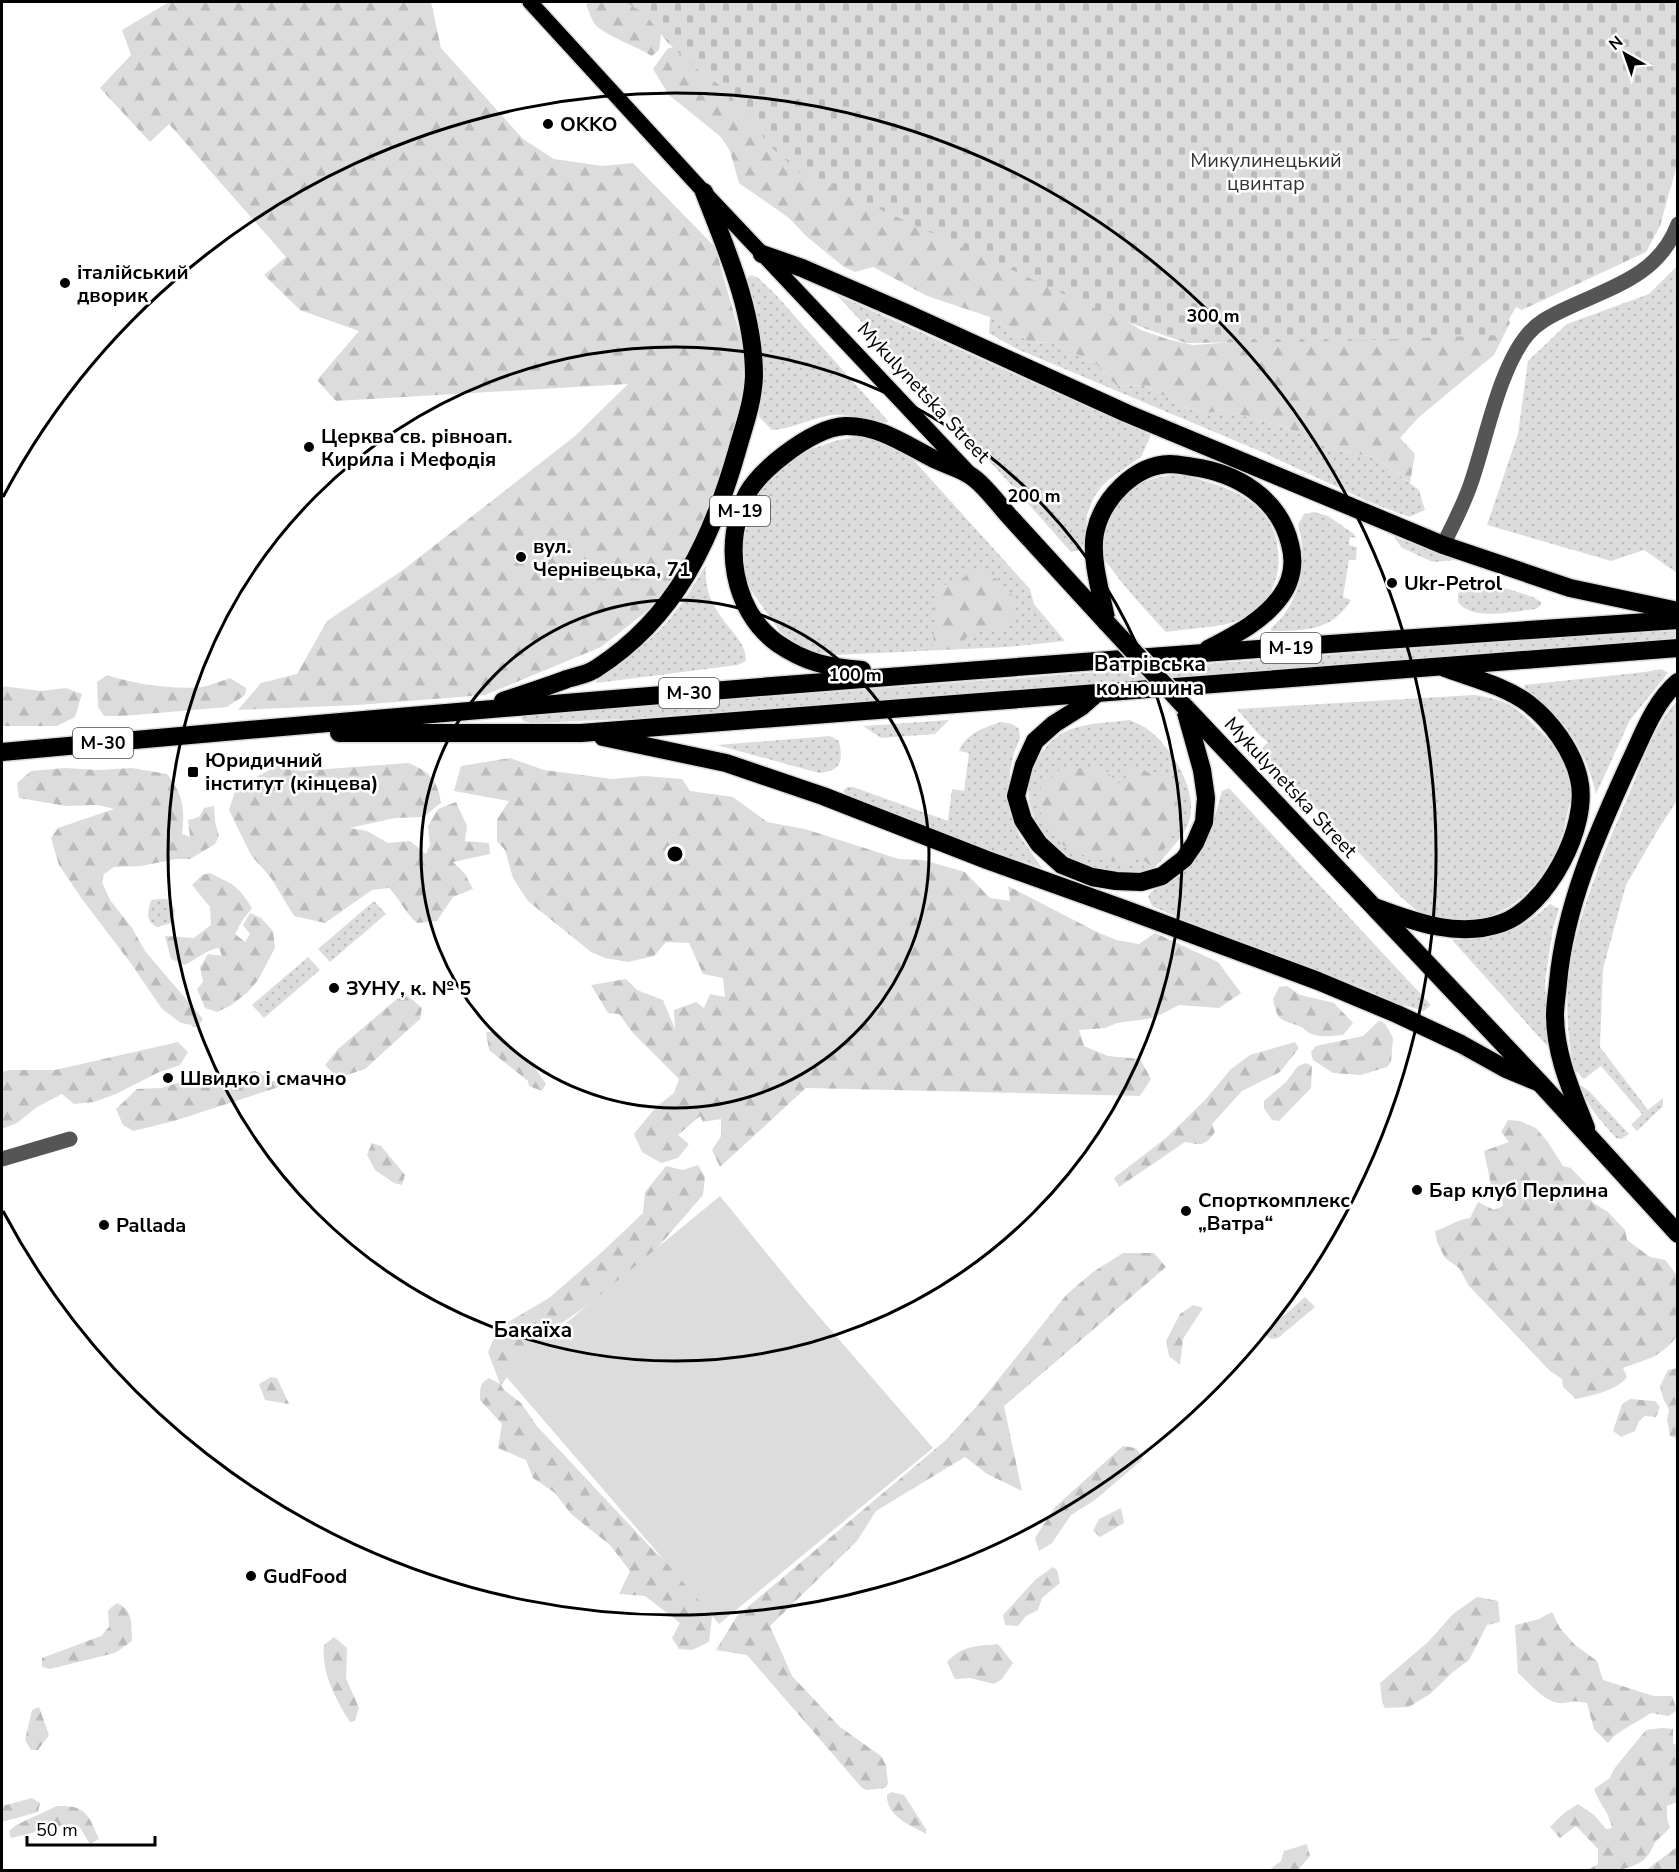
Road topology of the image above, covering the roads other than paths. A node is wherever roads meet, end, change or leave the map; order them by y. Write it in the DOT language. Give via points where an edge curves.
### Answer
graph roads {
  1 [pos="530,2"];
  2 [pos="704,192"];
  3 [pos="1677,224"];
  4 [pos="762,254"];
  5 [pos="972,476"];
  6 [pos="1443,545"];
  7 [pos="1677,611"];
  8 [pos="1677,620"];
  9 [pos="1107,623"];
  10 [pos="1677,648"];
  11 [pos="1203,652"];
  12 [pos="1440,667"];
  13 [pos="904,675"];
  14 [pos="1677,682"];
  15 [pos="1097,693"];
  16 [pos="1185,707"];
  17 [pos="475,711"];
  18 [pos="205,733"];
  19 [pos="581,733"];
  20 [pos="2,752"];
  21 [pos="1374,907"];
  22 [pos="1540,1083"];
  23 [pos="1590,1138"];
  24 [pos="70,1139"];
  25 [pos="2,1159"];
  26 [pos="1677,1234"];
  1 -- 2 [label="main road, Mykulynetska Street"];
  2 -- 4 [label="main road, Mykulynetska Street"];
  2 -- 17 [label="highway" via="738,281 751,338 754,376 750,411 703,546 680,589 659,616 595,670"];
  3 -- 6 [label="street" via="1655,261 1636,276 1543,320 1528,334 1506,373 1471,484"];
  4 -- 5 [label="main road, Mykulynetska Street"];
  4 -- 6 [label="highway" via="906,313 1126,413"];
  5 -- 9 [label="highway, Mykulynetska Street / М-19"];
  5 -- 13 [label="highway, М-19" via="879,431 846,426 795,446 772,464 748,492 737,516 734,566 740,590 761,627 776,642 823,666"];
  6 -- 7 [label="highway" via="1570,588"];
  8 -- 11 [label="highway, М-19"];
  9 -- 11 [label="highway" via="1094,534 1103,508 1117,490 1141,472 1169,464 1211,470 1249,486 1268,501 1287,532 1292,567 1282,596 1260,619"];
  9 -- 16 [label="highway, Mykulynetska Street / М-19, bridge"];
  10 -- 12 [label="highway, М-30"];
  11 -- 13 [label="highway, М-19"];
  12 -- 15 [label="highway, М-30"];
  12 -- 21 [label="highway" via="1506,691 1528,703 1545,719 1572,758 1580,780 1576,829 1548,886 1523,911 1503,923 1474,928 1435,927"];
  13 -- 17 [label="highway, М-30"];
  14 -- 23 [label="highway, М-19" via="1653,716 1600,828 1570,909 1563,940 1555,1015 1558,1040 1567,1080"];
  15 -- 16 [label="highway" via="1035,741 1016,796 1023,820 1039,844 1062,865 1116,881 1141,882 1162,876 1184,859 1204,822 1202,770"];
  15 -- 19 [label="highway, М-30"];
  16 -- 21 [label="highway, Mykulynetska Street / М-19"];
  17 -- 18 [label="highway, М-30"];
  18 -- 19 [label="highway, М-30"];
  18 -- 20 [label="highway, М-30"];
  19 -- 22 [label="highway" via="726,763 823,796 1318,981"];
  21 -- 22 [label="highway, Mykulynetska Street / М-19"];
  22 -- 23 [label="highway, Mykulynetska Street / М-19"];
  23 -- 26 [label="highway, Mykulynetska Street / М-19"];
  24 -- 25 [label="street"];
}
